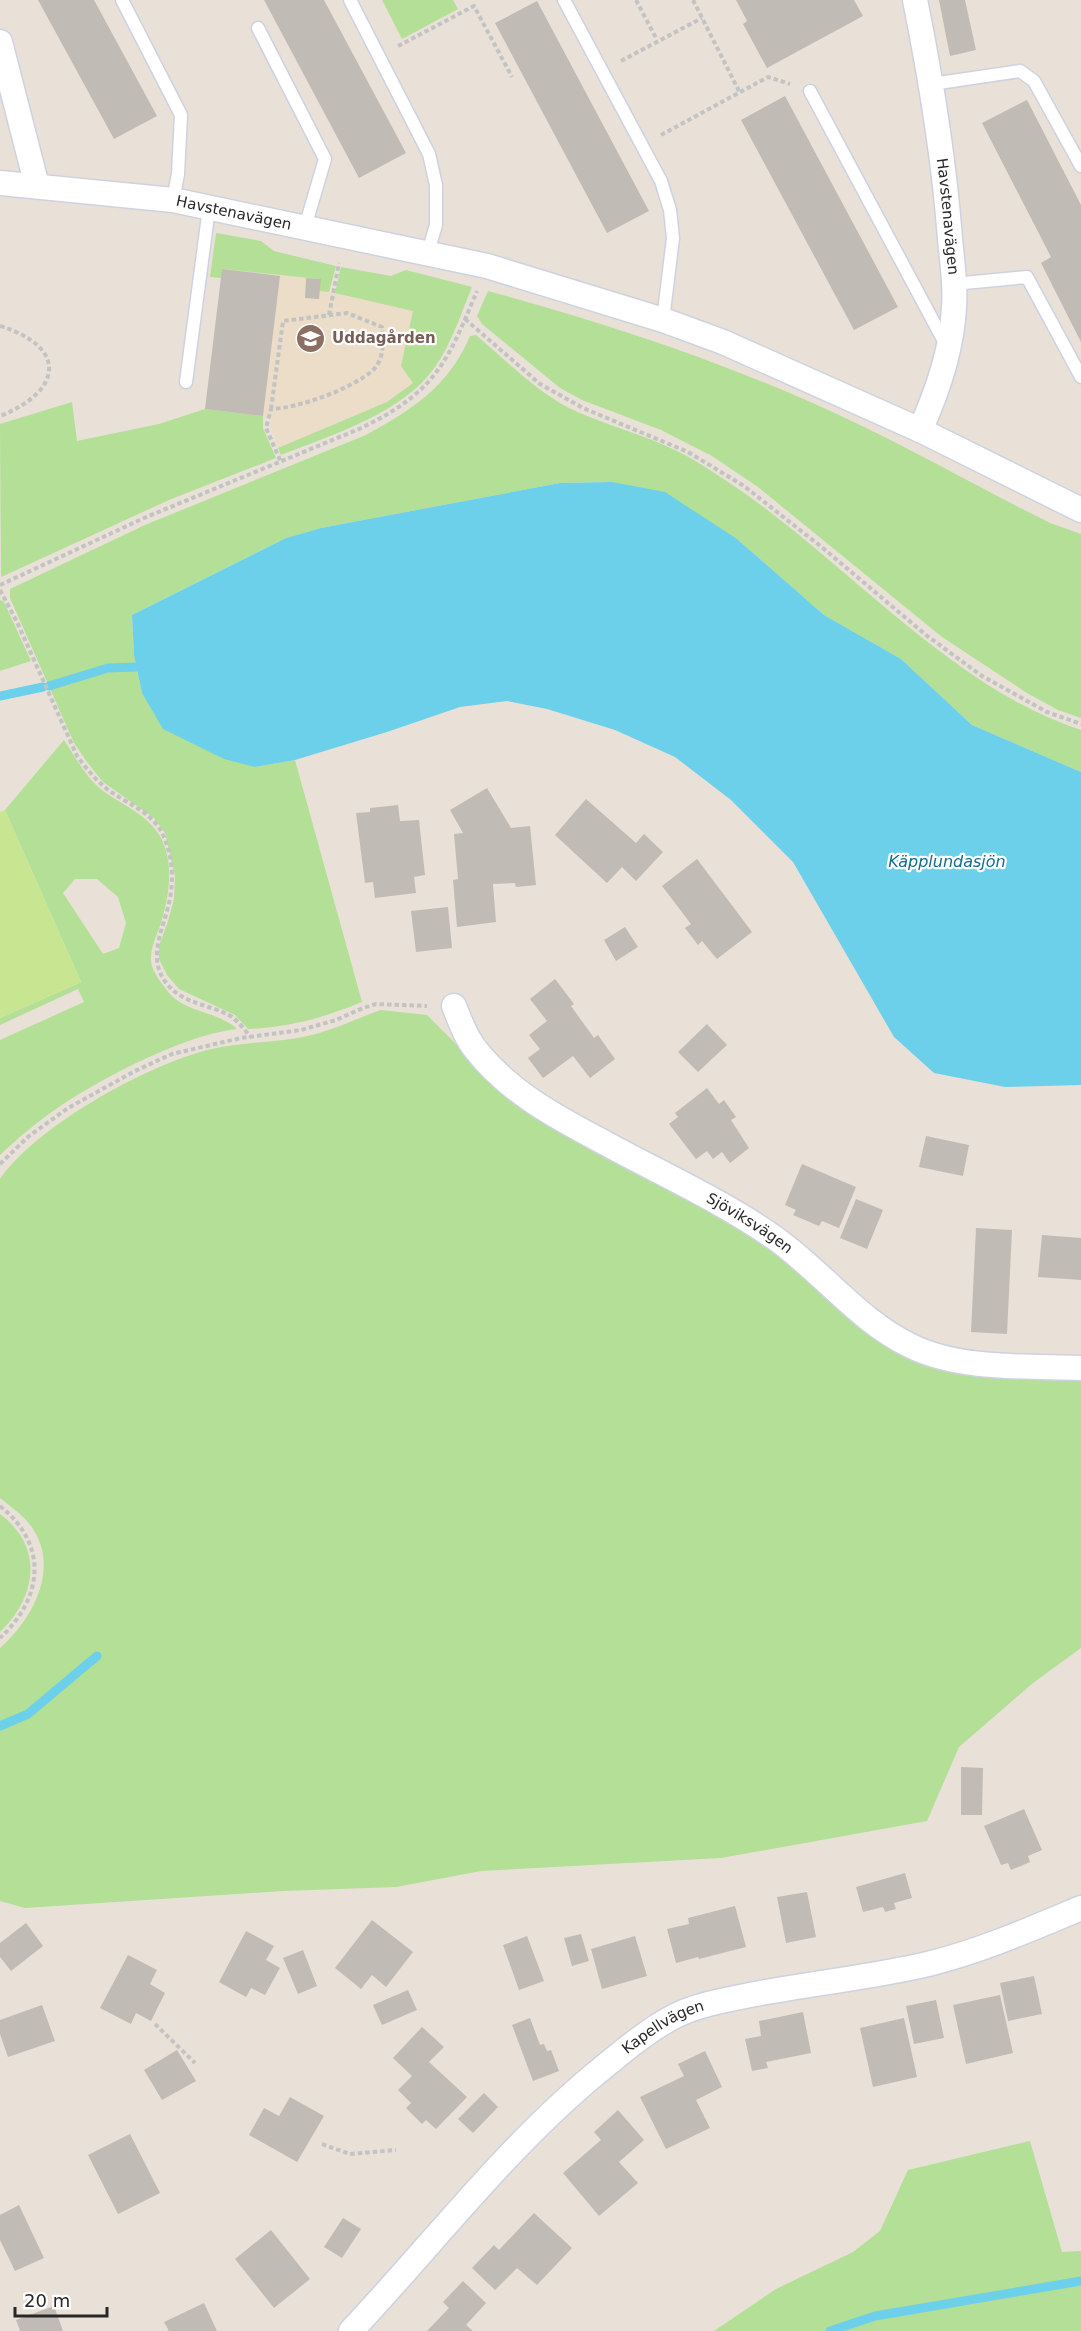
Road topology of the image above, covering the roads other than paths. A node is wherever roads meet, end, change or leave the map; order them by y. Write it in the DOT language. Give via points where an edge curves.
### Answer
graph roads {
  1 [pos="122,0"];
  2 [pos="350,0"];
  3 [pos="564,0"];
  4 [pos="915,0"];
  5 [pos="258,28"];
  6 [pos="0,42"];
  7 [pos="932,84"];
  8 [pos="810,91"];
  9 [pos="1081,166"];
  10 [pos="0,183"];
  11 [pos="37,186"];
  12 [pos="173,200"];
  13 [pos="209,208"];
  14 [pos="305,227"];
  15 [pos="428,252"];
  16 [pos="953,284"];
  17 [pos="663,320"];
  18 [pos="948,349"];
  19 [pos="1081,377"];
  20 [pos="186,382"];
  21 [pos="920,430"];
  22 [pos="1081,510"];
  23 [pos="454,1006"];
  24 [pos="1081,1368"];
  25 [pos="1081,1908"];
  26 [pos="351,2331"];
  1 -- 12 [label="lane" via="181,115"];
  2 -- 15 [label="lane" via="429,154 436,185 436,225"];
  3 -- 17 [label="lane" via="661,181 670,210 673,238"];
  4 -- 7 [label="street, Havstenavägen"];
  5 -- 14 [label="lane" via="325,159"];
  6 -- 11 [label="street"];
  7 -- 9 [label="lane" via="1020,71 1034,81"];
  7 -- 16 [label="street, Havstenavägen"];
  8 -- 18 [label="lane"];
  10 -- 11 [label="street, Havstenavägen"];
  11 -- 12 [label="street, Havstenavägen"];
  12 -- 13 [label="street, Havstenavägen"];
  13 -- 14 [label="street, Havstenavägen"];
  13 -- 20 [label="lane"];
  14 -- 15 [label="street, Havstenavägen"];
  15 -- 17 [label="street, Havstenavägen"];
  16 -- 18 [label="street, Havstenavägen"];
  16 -- 19 [label="lane" via="1027,276"];
  17 -- 21 [label="street, Havstenavägen" via="723,342"];
  18 -- 21 [label="street, Havstenavägen"];
  21 -- 22 [label="street, Havstenavägen"];
  23 -- 24 [label="street, Sjöviksvägen" via="476,1050 518,1091 562,1121 762,1229 802,1258 869,1318 904,1342 946,1357 985,1364"];
  25 -- 26 [label="street, Kapellvägen" via="988,1947 927,1964 710,2003 675,2016 611,2061 528,2134"];
}
